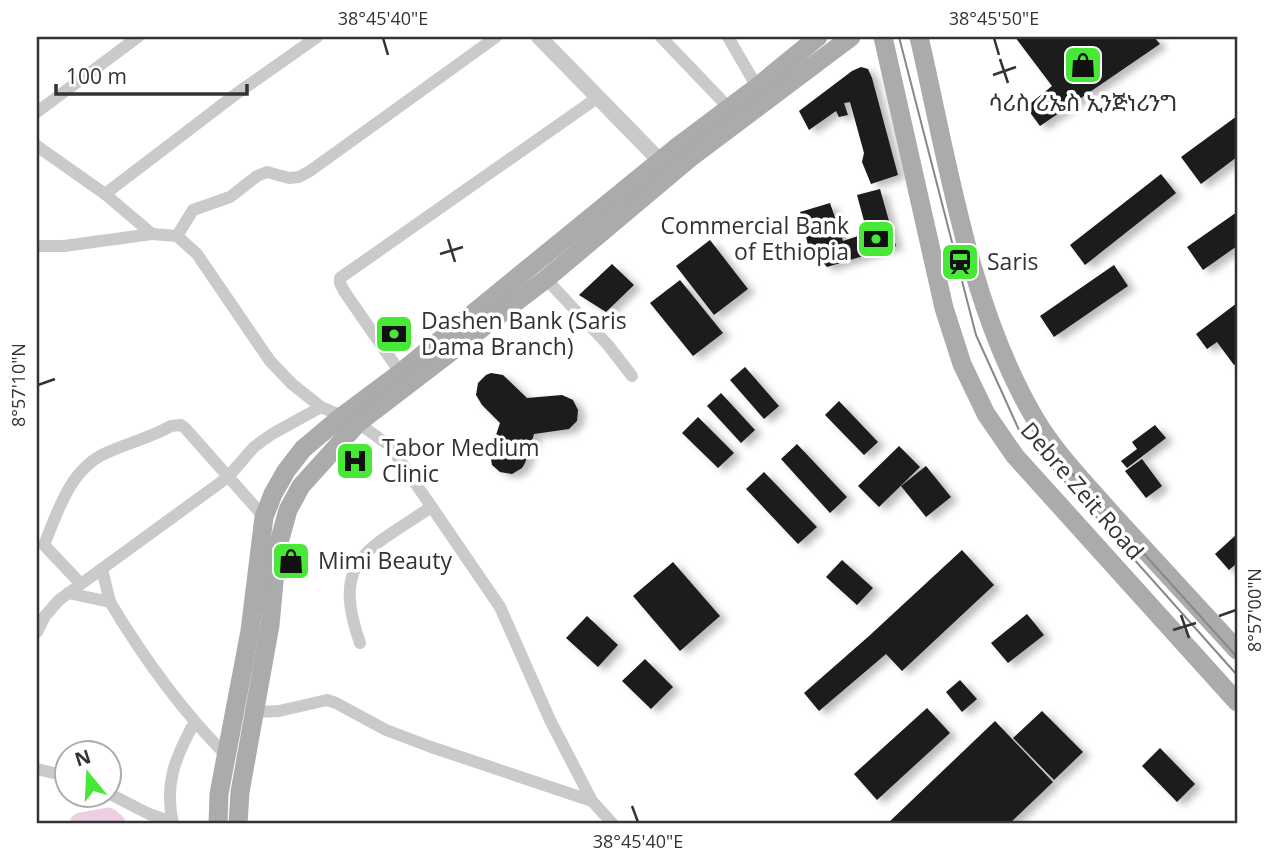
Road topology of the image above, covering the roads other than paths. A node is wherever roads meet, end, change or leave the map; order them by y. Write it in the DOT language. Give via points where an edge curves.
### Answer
graph roads {
  1 [pos="138,37"];
  2 [pos="317,37"];
  3 [pos="496,37"];
  4 [pos="539,37"];
  5 [pos="661,37"];
  6 [pos="728,37"];
  7 [pos="818,37"];
  8 [pos="851,37"];
  9 [pos="883,37"];
  10 [pos="919,37"];
  11 [pos="757,87"];
  12 [pos="597,98"];
  13 [pos="729,108"];
  14 [pos="37,112"];
  15 [pos="37,146"];
  16 [pos="666,168"];
  17 [pos="105,194"];
  18 [pos="152,234"];
  19 [pos="177,236"];
  20 [pos="37,246"];
  21 [pos="546,279"];
  22 [pos="632,376"];
  23 [pos="405,378"];
  24 [pos="321,408"];
  25 [pos="349,420"];
  26 [pos="228,477"];
  27 [pos="431,507"];
  28 [pos="264,517"];
  29 [pos="41,541"];
  30 [pos="102,569"];
  31 [pos="80,583"];
  32 [pos="68,593"];
  33 [pos="110,602"];
  34 [pos="37,632"];
  35 [pos="360,643"];
  36 [pos="1237,650"];
  37 [pos="1237,702"];
  38 [pos="256,712"];
  39 [pos="194,723"];
  40 [pos="226,755"];
  41 [pos="122,800"];
  42 [pos="592,801"];
  43 [pos="172,823"];
  44 [pos="218,824"];
  45 [pos="238,824"];
  46 [pos="613,824"];
  1 -- 14 [label="street"];
  2 -- 17 [label="street"];
  3 -- 19 [label="street" via="310,171 289,178 267,172 257,176 230,197 193,210"];
  4 -- 12 [label="street"];
  5 -- 13 [label="street"];
  6 -- 11 [label="street"];
  7 -- 11 [label="main road"];
  8 -- 16 [label="main road"];
  9 -- 37 [label="main road, Debre Zeit Road" via="944,308 962,364 986,414 1015,456"];
  10 -- 36 [label="main road, Debre Zeit Road" via="981,296 1012,378 1070,467"];
  11 -- 13 [label="main road"];
  12 -- 16 [label="street"];
  12 -- 23 [label="street" via="340,278 344,291"];
  13 -- 16 [label="main road" via="677,147"];
  15 -- 17 [label="street"];
  16 -- 21 [label="main road"];
  16 -- 23 [label="main road"];
  17 -- 18 [label="street"];
  18 -- 19 [label="street"];
  18 -- 20 [label="street"];
  19 -- 24 [label="street" via="197,254 270,361"];
  21 -- 22 [label="street"];
  21 -- 23 [label="main road"];
  23 -- 25 [label="main road"];
  24 -- 25 [label="street"];
  24 -- 26 [label="street" via="254,447"];
  25 -- 27 [label="street" via="390,446"];
  25 -- 28 [label="main road" via="303,449 286,471"];
  25 -- 38 [label="main road" via="288,510 277,550"];
  26 -- 28 [label="street"];
  26 -- 29 [label="street" via="185,428 171,426 104,453 79,472"];
  26 -- 30 [label="street"];
  27 -- 35 [label="street" via="364,554 355,566 348,599"];
  27 -- 42 [label="street" via="500,607"];
  28 -- 40 [label="main road" via="250,631"];
  29 -- 31 [label="street"];
  30 -- 31 [label="street"];
  30 -- 33 [label="street"];
  31 -- 32 [label="street"];
  32 -- 33 [label="street"];
  32 -- 34 [label="street" via="51,608"];
  33 -- 39 [label="street"];
  38 -- 42 [label="street" via="336,702 386,730"];
  38 -- 45 [label="main road"];
  39 -- 40 [label="street"];
  39 -- 43 [label="street" via="171,774"];
  40 -- 44 [label="main road"];
  41 -- 43 [label="street"];
  42 -- 46 [label="street"];
}
